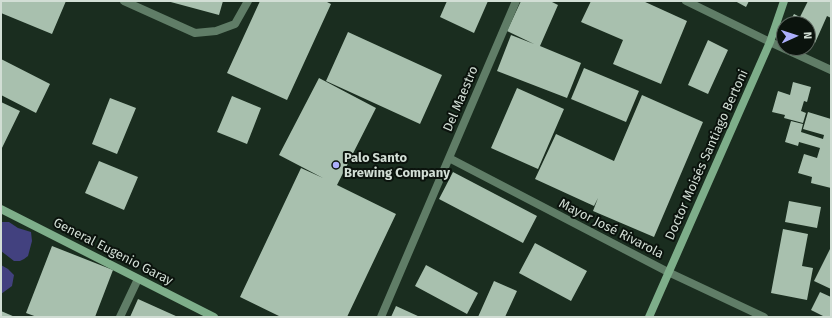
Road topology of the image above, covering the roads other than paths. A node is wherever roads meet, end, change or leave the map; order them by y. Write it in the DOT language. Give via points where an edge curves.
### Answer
graph roads {
  1 [pos="124,1"];
  2 [pos="248,1"];
  3 [pos="516,1"];
  4 [pos="686,1"];
  5 [pos="784,1"];
  6 [pos="770,42"];
  7 [pos="831,70"];
  8 [pos="449,158"];
  9 [pos="1,209"];
  10 [pos="668,272"];
  11 [pos="138,279"];
  12 [pos="120,317"];
  13 [pos="214,317"];
  14 [pos="381,317"];
  15 [pos="649,317"];
  16 [pos="764,317"];
  1 -- 2 [label="street" via="195,33 216,31 235,24"];
  3 -- 8 [label="street, Del Maestro"];
  4 -- 6 [label="street"];
  5 -- 6 [label="street, Doctor Moisés Santiago Bertoni"];
  6 -- 7 [label="street"];
  6 -- 10 [label="street, Doctor Moisés Santiago Bertoni"];
  8 -- 10 [label="street, Mayor José Rivarola"];
  8 -- 14 [label="street, Del Maestro"];
  9 -- 11 [label="street, General Eugenio Garay"];
  10 -- 15 [label="street, Doctor Moisés Santiago Bertoni"];
  10 -- 16 [label="street, Mayor José Rivarola"];
  11 -- 12 [label="street"];
  11 -- 13 [label="street, General Eugenio Garay"];
}
